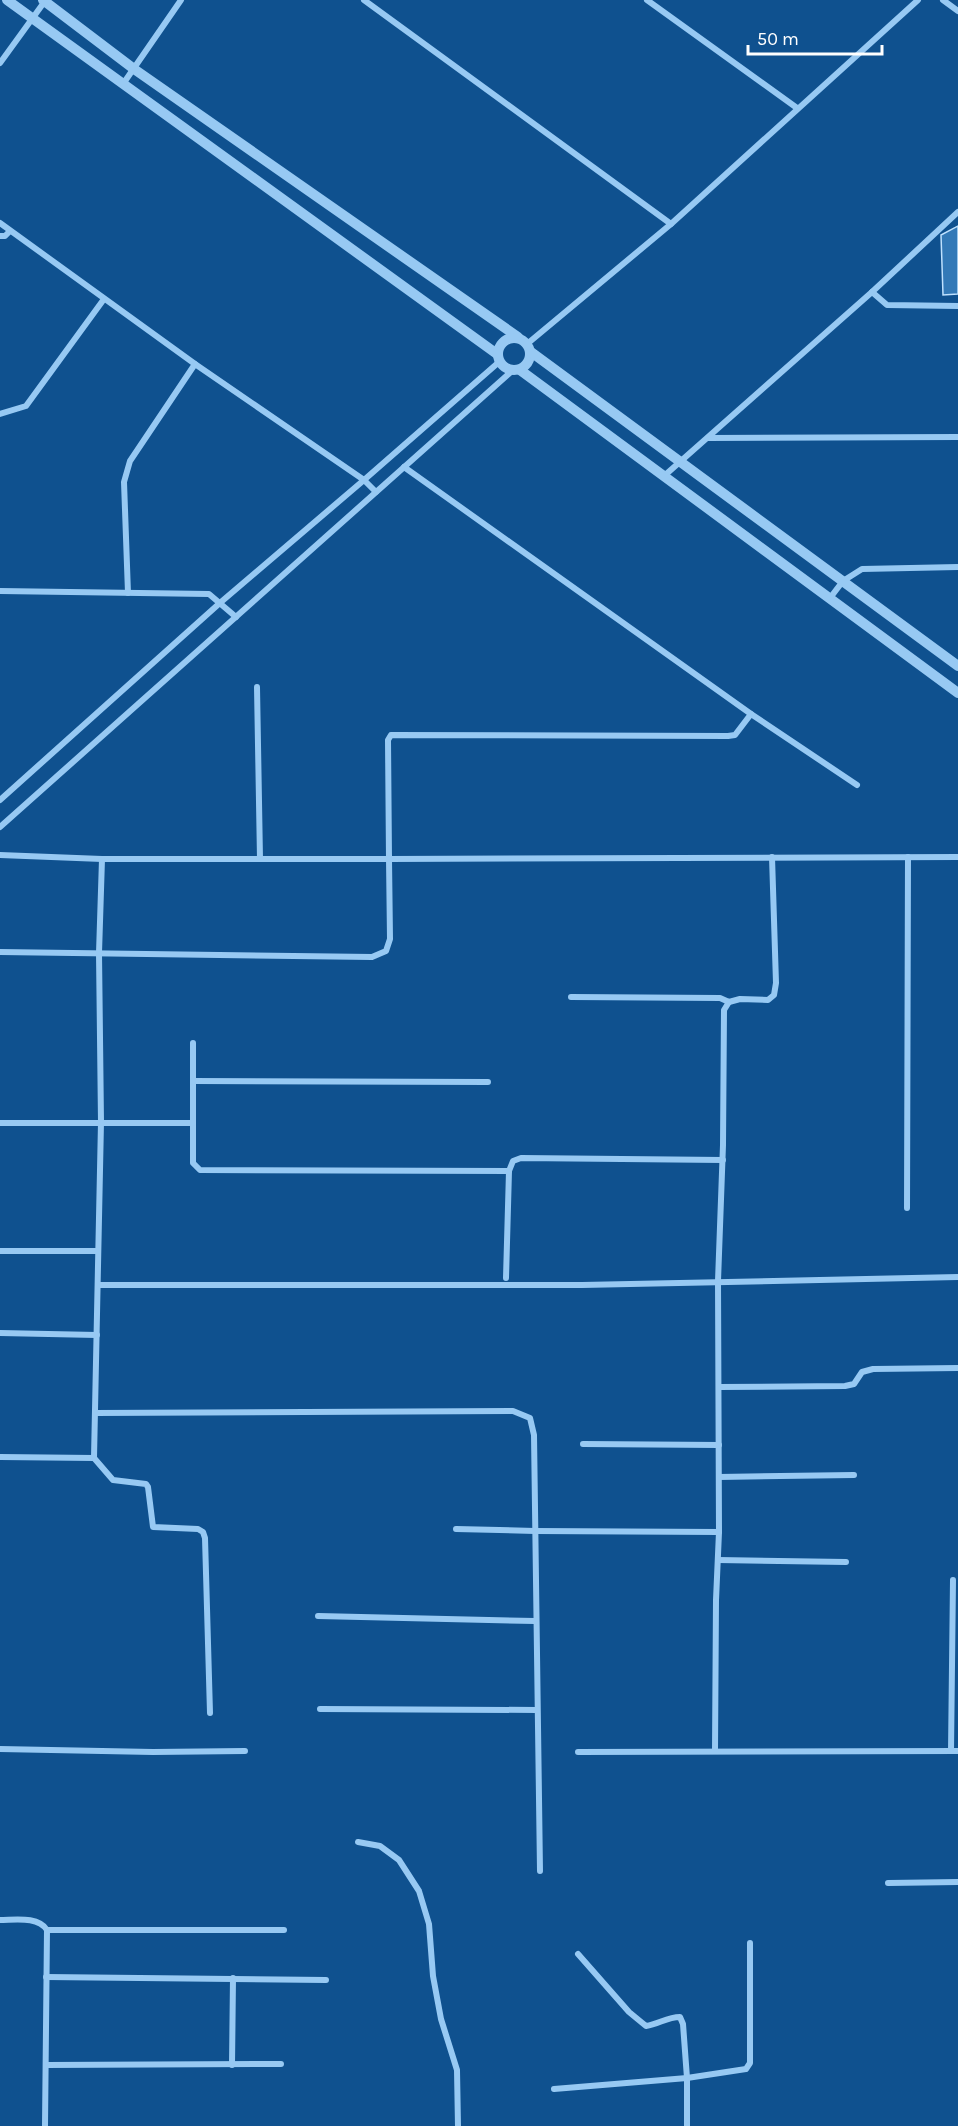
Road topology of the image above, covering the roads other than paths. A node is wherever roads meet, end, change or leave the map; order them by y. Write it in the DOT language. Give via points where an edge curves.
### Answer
graph roads {
  1 [pos="7,0"];
  2 [pos="181,0"];
  3 [pos="364,0"];
  4 [pos="647,0"];
  5 [pos="918,0"];
  6 [pos="943,0"];
  7 [pos="44,1"];
  8 [pos="958,11"];
  9 [pos="33,19"];
  10 [pos="0,63"];
  11 [pos="134,69"];
  12 [pos="123,84"];
  13 [pos="797,108"];
  14 [pos="958,212"];
  15 [pos="0,223"];
  16 [pos="671,224"];
  17 [pos="10,231"];
  18 [pos="0,236"];
  19 [pos="872,292"];
  20 [pos="105,299"];
  21 [pos="958,306"];
  22 [pos="525,344"];
  23 [pos="498,358"];
  24 [pos="195,364"];
  25 [pos="516,370"];
  26 [pos="0,414"];
  27 [pos="958,437"];
  28 [pos="708,438"];
  29 [pos="680,461"];
  30 [pos="404,467"];
  31 [pos="664,476"];
  32 [pos="364,480"];
  33 [pos="376,492"];
  34 [pos="958,567"];
  35 [pos="843,581"];
  36 [pos="0,591"];
  37 [pos="128,593"];
  38 [pos="830,598"];
  39 [pos="221,602"];
  40 [pos="236,617"];
  41 [pos="958,666"];
  42 [pos="257,687"];
  43 [pos="958,693"];
  44 [pos="751,714"];
  45 [pos="857,785"];
  46 [pos="0,800"];
  47 [pos="0,827"];
  48 [pos="0,855"];
  49 [pos="772,857"];
  50 [pos="908,857"];
  51 [pos="958,857"];
  52 [pos="102,859"];
  53 [pos="260,859"];
  54 [pos="389,859"];
  55 [pos="0,952"];
  56 [pos="99,952"];
  57 [pos="571,997"];
  58 [pos="729,1002"];
  59 [pos="193,1043"];
  60 [pos="193,1081"];
  61 [pos="488,1082"];
  62 [pos="101,1122"];
  63 [pos="0,1123"];
  64 [pos="192,1123"];
  65 [pos="723,1160"];
  66 [pos="509,1171"];
  67 [pos="907,1208"];
  68 [pos="0,1251"];
  69 [pos="98,1251"];
  70 [pos="958,1277"];
  71 [pos="506,1278"];
  72 [pos="718,1281"];
  73 [pos="98,1285"];
  74 [pos="0,1333"];
  75 [pos="97,1335"];
  76 [pos="958,1368"];
  77 [pos="719,1387"];
  78 [pos="95,1413"];
  79 [pos="583,1444"];
  80 [pos="719,1445"];
  81 [pos="0,1457"];
  82 [pos="94,1458"];
  83 [pos="854,1475"];
  84 [pos="719,1476"];
  85 [pos="456,1529"];
  86 [pos="535,1531"];
  87 [pos="719,1532"];
  88 [pos="718,1560"];
  89 [pos="846,1562"];
  90 [pos="953,1580"];
  91 [pos="318,1616"];
  92 [pos="536,1622"];
  93 [pos="320,1709"];
  94 [pos="537,1710"];
  95 [pos="210,1713"];
  96 [pos="0,1749"];
  97 [pos="715,1750"];
  98 [pos="245,1751"];
  99 [pos="955,1751"];
  100 [pos="578,1752"];
  101 [pos="358,1842"];
  102 [pos="540,1871"];
  103 [pos="958,1882"];
  104 [pos="888,1883"];
  105 [pos="0,1920"];
  106 [pos="47,1930"];
  107 [pos="284,1930"];
  108 [pos="750,1943"];
  109 [pos="578,1954"];
  110 [pos="46,1977"];
  111 [pos="233,1978"];
  112 [pos="326,1980"];
  113 [pos="281,2064"];
  114 [pos="232,2065"];
  115 [pos="46,2066"];
  116 [pos="687,2078"];
  117 [pos="554,2089"];
  118 [pos="45,2126"];
  119 [pos="458,2126"];
  120 [pos="687,2126"];
  1 -- 9 [label="street"];
  2 -- 11 [label="street"];
  3 -- 16 [label="street"];
  4 -- 13 [label="street"];
  5 -- 13 [label="street"];
  6 -- 8 [label="street"];
  7 -- 9 [label="street"];
  7 -- 11 [label="street"];
  9 -- 10 [label="street"];
  9 -- 12 [label="street"];
  11 -- 12 [label="street"];
  11 -- 22 [label="street"];
  12 -- 23 [label="street"];
  13 -- 16 [label="street"];
  14 -- 19 [label="street"];
  15 -- 17 [label="street"];
  16 -- 22 [label="street"];
  17 -- 18 [label="street"];
  17 -- 20 [label="street"];
  19 -- 21 [label="street" via="887,305"];
  19 -- 28 [label="street"];
  20 -- 24 [label="street"];
  20 -- 26 [label="street" via="26,406"];
  22 -- 23 [label="street" via="507,338 500,344"];
  22 -- 25 [label="street" via="528,362"];
  22 -- 29 [label="street"];
  23 -- 25 [label="street" via="504,368"];
  23 -- 32 [label="street"];
  24 -- 32 [label="street"];
  24 -- 37 [label="street" via="127,471 124,482"];
  25 -- 30 [label="street"];
  25 -- 31 [label="street"];
  27 -- 28 [label="street"];
  28 -- 29 [label="street"];
  29 -- 31 [label="street"];
  29 -- 35 [label="street"];
  30 -- 33 [label="street"];
  30 -- 44 [label="street"];
  31 -- 38 [label="street"];
  32 -- 33 [label="street"];
  32 -- 39 [label="street"];
  33 -- 40 [label="street"];
  34 -- 35 [label="street" via="870,568"];
  35 -- 38 [label="street"];
  35 -- 41 [label="street"];
  36 -- 37 [label="street"];
  37 -- 39 [label="street" via="209,594"];
  38 -- 43 [label="street"];
  39 -- 40 [label="street"];
  39 -- 46 [label="street"];
  40 -- 47 [label="street"];
  42 -- 53 [label="street"];
  44 -- 45 [label="street"];
  44 -- 54 [label="street" via="735,735 728,736 391,735"];
  48 -- 52 [label="street"];
  49 -- 50 [label="street"];
  49 -- 54 [label="street"];
  49 -- 58 [label="street" via="774,995 768,1000"];
  50 -- 51 [label="street"];
  50 -- 67 [label="street"];
  52 -- 53 [label="street"];
  52 -- 56 [label="street"];
  53 -- 54 [label="street"];
  54 -- 56 [label="street" via="390,939 386,951 372,957"];
  55 -- 56 [label="street"];
  56 -- 62 [label="street"];
  57 -- 58 [label="street" via="720,998"];
  58 -- 65 [label="street" via="724,1010"];
  59 -- 60 [label="street"];
  60 -- 61 [label="street"];
  60 -- 64 [label="street"];
  62 -- 63 [label="street"];
  62 -- 64 [label="street"];
  62 -- 69 [label="street"];
  64 -- 66 [label="street" via="193,1163 200,1170"];
  65 -- 66 [label="street" via="521,1158 513,1161"];
  65 -- 72 [label="street"];
  66 -- 71 [label="street"];
  68 -- 69 [label="street"];
  69 -- 73 [label="street"];
  70 -- 72 [label="street"];
  72 -- 73 [label="street" via="582,1285"];
  72 -- 77 [label="street"];
  73 -- 75 [label="street"];
  74 -- 75 [label="street"];
  75 -- 78 [label="street"];
  76 -- 77 [label="street" via="873,1369 862,1372 854,1384 845,1386"];
  77 -- 80 [label="street"];
  78 -- 82 [label="street"];
  78 -- 86 [label="street" via="513,1411 530,1418 534,1436"];
  79 -- 80 [label="street"];
  80 -- 84 [label="street"];
  81 -- 82 [label="street"];
  82 -- 95 [label="street" via="113,1480 148,1487 153,1527 203,1532"];
  83 -- 84 [label="street"];
  84 -- 87 [label="street"];
  85 -- 86 [label="street"];
  86 -- 87 [label="street"];
  86 -- 92 [label="street"];
  87 -- 88 [label="street"];
  88 -- 89 [label="street"];
  88 -- 97 [label="street"];
  90 -- 99 [label="street"];
  91 -- 92 [label="street"];
  92 -- 94 [label="street"];
  93 -- 94 [label="street"];
  94 -- 102 [label="street"];
  96 -- 98 [label="street"];
  97 -- 99 [label="street"];
  97 -- 100 [label="street"];
  101 -- 119 [label="street" via="380,1845 399,1860 419,1891 429,1924 441,2019 457,2070"];
  103 -- 104 [label="street"];
  105 -- 106 [label="street" via="36,1921"];
  106 -- 107 [label="street"];
  106 -- 110 [label="street"];
  108 -- 116 [label="street" via="750,2063 738,2071"];
  109 -- 116 [label="street" via="646,2026 680,2017"];
  110 -- 111 [label="street"];
  110 -- 115 [label="street"];
  111 -- 112 [label="street"];
  111 -- 114 [label="street"];
  113 -- 114 [label="street"];
  114 -- 115 [label="street"];
  115 -- 118 [label="street"];
  116 -- 117 [label="street"];
  116 -- 120 [label="street"];
}
